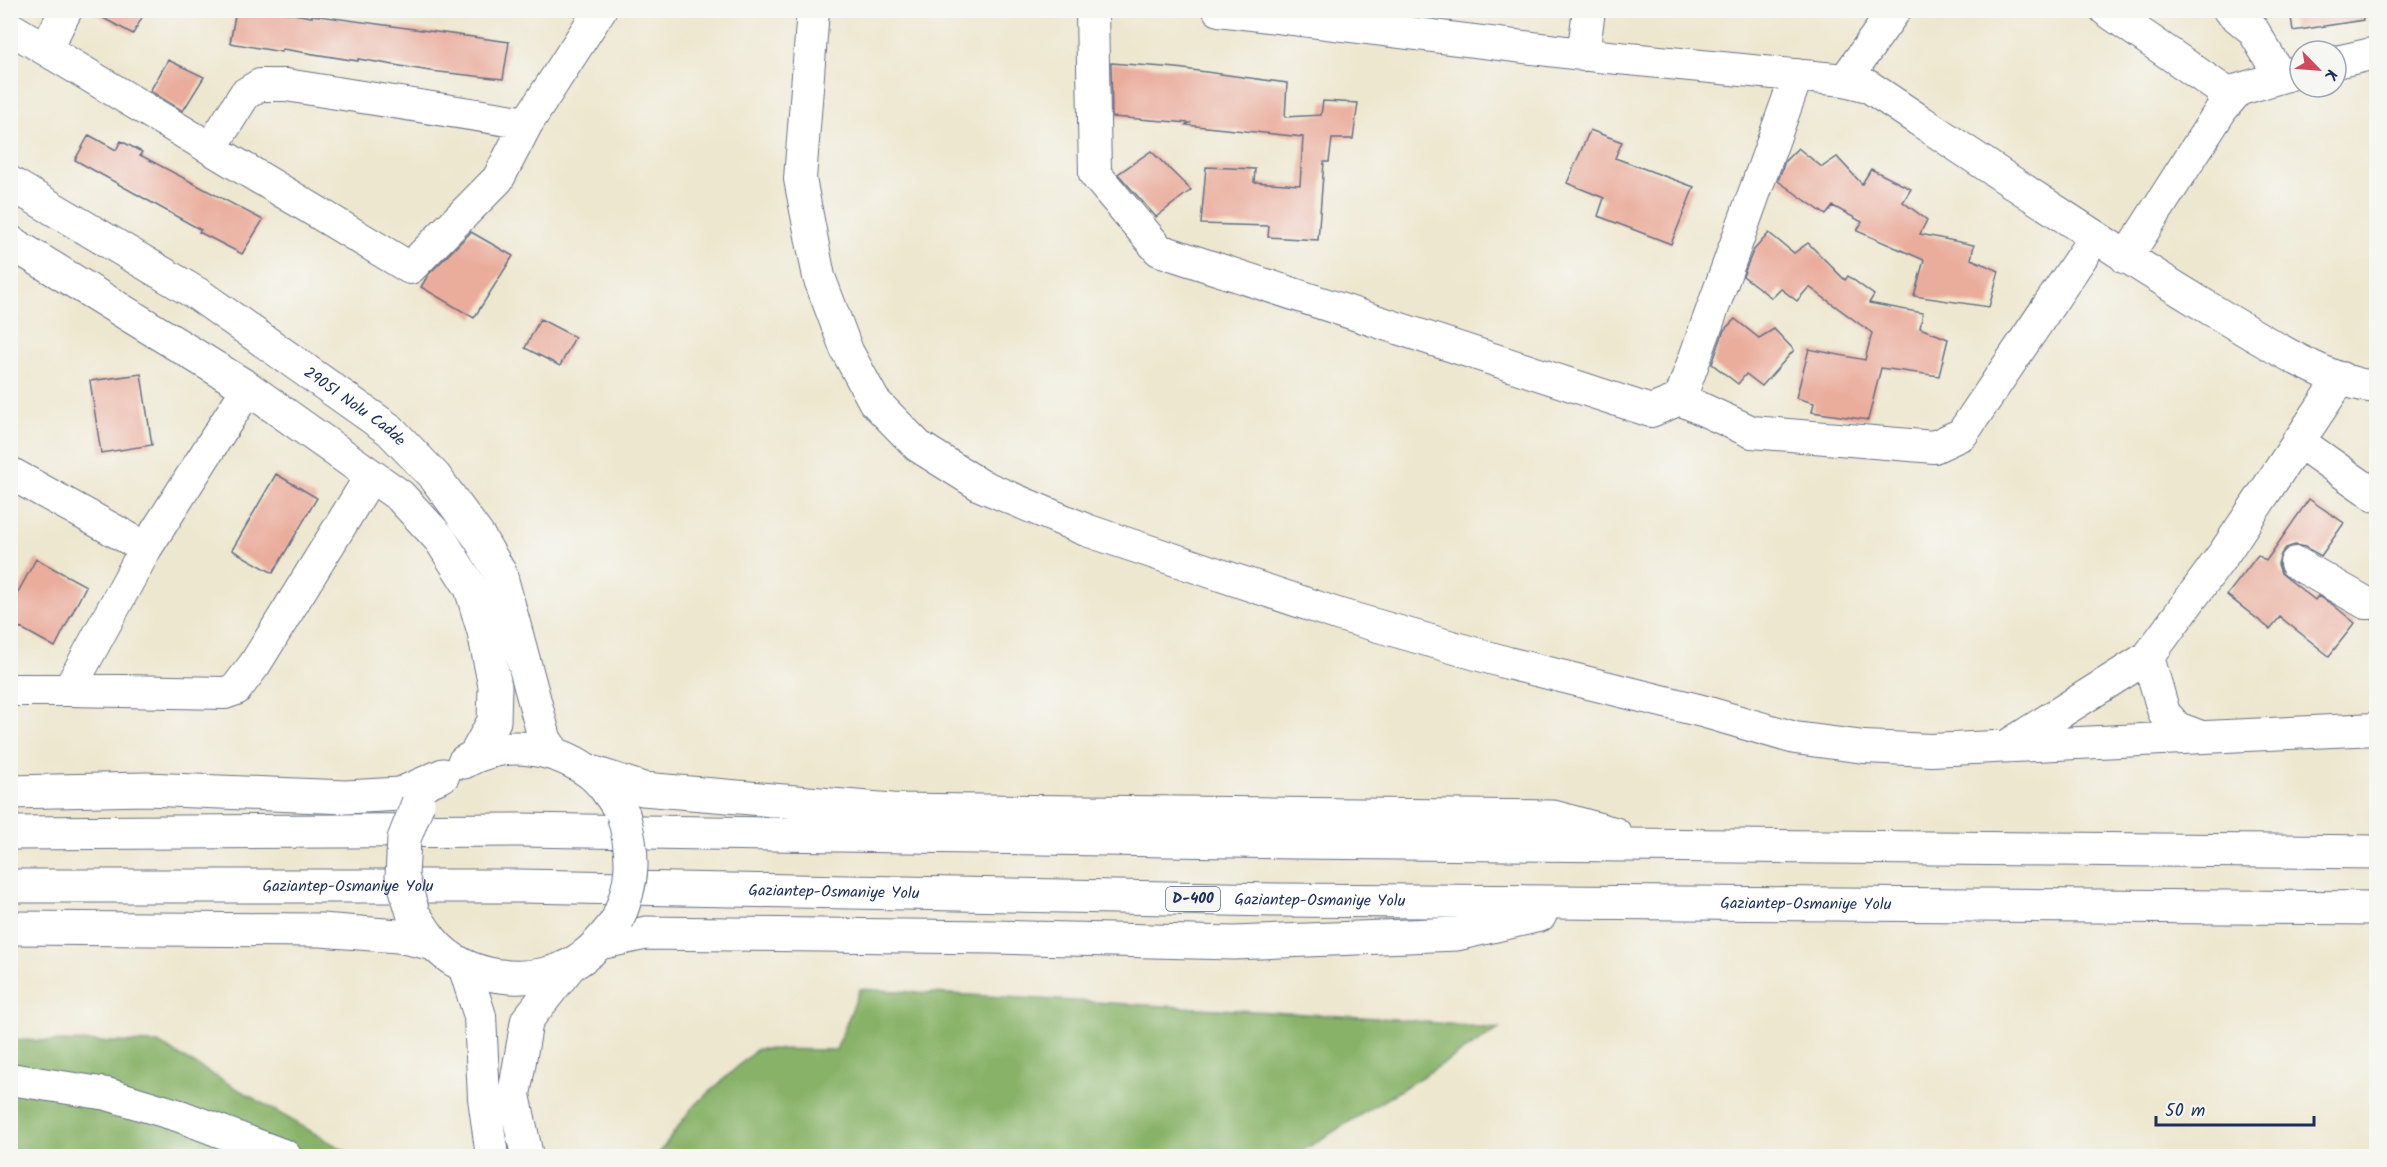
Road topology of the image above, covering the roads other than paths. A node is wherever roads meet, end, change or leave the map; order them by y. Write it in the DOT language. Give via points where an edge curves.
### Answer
graph roads {
  1 [pos="66,10"];
  2 [pos="600,10"];
  3 [pos="813,10"];
  4 [pos="1092,10"];
  5 [pos="1219,10"];
  6 [pos="1589,10"];
  7 [pos="1895,10"];
  8 [pos="2106,10"];
  9 [pos="2229,10"];
  10 [pos="10,28"];
  11 [pos="46,49"];
  12 [pos="2376,53"];
  13 [pos="1583,55"];
  14 [pos="2348,59"];
  15 [pos="2288,72"];
  16 [pos="1797,75"];
  17 [pos="2288,75"];
  18 [pos="1845,80"];
  19 [pos="2232,97"];
  20 [pos="527,123"];
  21 [pos="211,148"];
  22 [pos="10,183"];
  23 [pos="2095,237"];
  24 [pos="10,242"];
  25 [pos="2126,258"];
  26 [pos="2341,378"];
  27 [pos="2376,387"];
  28 [pos="248,388"];
  29 [pos="1680,399"];
  30 [pos="2298,441"];
  31 [pos="10,473"];
  32 [pos="371,476"];
  33 [pos="2376,496"];
  34 [pos="146,548"];
  35 [pos="2296,563"];
  36 [pos="2376,603"];
  37 [pos="2148,657"];
  38 [pos="10,690"];
  39 [pos="69,690"];
  40 [pos="2376,729"];
  41 [pos="2201,737"];
  42 [pos="2006,747"];
  43 [pos="554,753"];
  44 [pos="477,754"];
  45 [pos="588,771"];
  46 [pos="443,775"];
  47 [pos="10,792"];
  48 [pos="10,833"];
  49 [pos="1654,846"];
  50 [pos="2376,852"];
  51 [pos="10,886"];
  52 [pos="1596,902"];
  53 [pos="2376,908"];
  54 [pos="10,928"];
  55 [pos="609,932"];
  56 [pos="434,944"];
  57 [pos="571,965"];
  58 [pos="464,966"];
  59 [pos="10,1079"];
  60 [pos="285,1156"];
  61 [pos="492,1156"];
  62 [pos="527,1156"];
  1 -- 11 [label="street"];
  2 -- 20 [label="street"];
  3 -- 42 [label="street" via="800,180 819,277 847,351 874,401 918,446 980,485 1086,530 1340,615 1796,738 1909,749"];
  4 -- 29 [label="street" via="1095,174 1159,250 1651,411"];
  5 -- 13 [label="street"];
  6 -- 13 [label="street"];
  7 -- 18 [label="street"];
  8 -- 19 [label="street"];
  9 -- 15 [label="street" via="2253,30"];
  10 -- 11 [label="street"];
  11 -- 21 [label="street"];
  12 -- 14 [label="street"];
  13 -- 16 [label="street"];
  16 -- 18 [label="street"];
  16 -- 29 [label="street"];
  17 -- 19 [label="street" via="2238,90"];
  18 -- 23 [label="street" via="1868,86"];
  19 -- 25 [label="street"];
  20 -- 21 [label="street" via="260,85 245,93"];
  20 -- 21 [label="street" via="498,179 410,268"];
  22 -- 43 [label="main road, 29051 Nolu Cadde" via="199,294 390,430 435,477 500,573 545,741"];
  23 -- 25 [label="street"];
  23 -- 29 [label="street" via="1962,434 1934,447 1752,432"];
  24 -- 28 [label="main road"];
  25 -- 26 [label="street" via="2263,341"];
  26 -- 27 [label="street"];
  26 -- 30 [label="street"];
  28 -- 32 [label="main road"];
  28 -- 34 [label="street"];
  30 -- 33 [label="street"];
  30 -- 37 [label="street" via="2225,552"];
  31 -- 34 [label="street"];
  32 -- 39 [label="street" via="236,690"];
  32 -- 44 [label="main road" via="400,496 440,539 471,588 495,686 494,721"];
  34 -- 39 [label="street"];
  35 -- 36 [label="street" via="2366,603"];
  37 -- 41 [label="street" via="2163,713 2177,728"];
  37 -- 42 [label="street"];
  38 -- 39 [label="street"];
  40 -- 41 [label="street"];
  41 -- 42 [label="street"];
  43 -- 44 [label="main road" via="515,747"];
  43 -- 45 [label="main road"];
  44 -- 46 [label="main road"];
  45 -- 49 [label="main road" via="643,789 892,810 1553,817"];
  45 -- 55 [label="main road, bridge" via="608,791 622,814 631,841 633,868 628,896"];
  46 -- 47 [label="main road" via="400,794 346,797 146,789"];
  46 -- 56 [label="main road, bridge" via="418,803 404,839 402,876 413,913"];
  48 -- 49 [label="main road" via="521,830"];
  49 -- 50 [label="main road"];
  51 -- 52 [label="main road, Gaziantep-Osmaniye Yolu / D-400" via="520,886"];
  52 -- 53 [label="main road, Gaziantep-Osmaniye Yolu / D-400"];
  52 -- 55 [label="main road" via="1457,934 1234,943"];
  54 -- 56 [label="main road" via="321,930 398,936"];
  55 -- 57 [label="main road"];
  56 -- 58 [label="main road"];
  57 -- 58 [label="main road" via="536,977 499,977"];
  57 -- 62 [label="street" via="527,1020 514,1095"];
  58 -- 61 [label="street" via="480,1016 484,1098"];
  59 -- 60 [label="street" via="107,1094 180,1116"];
}
